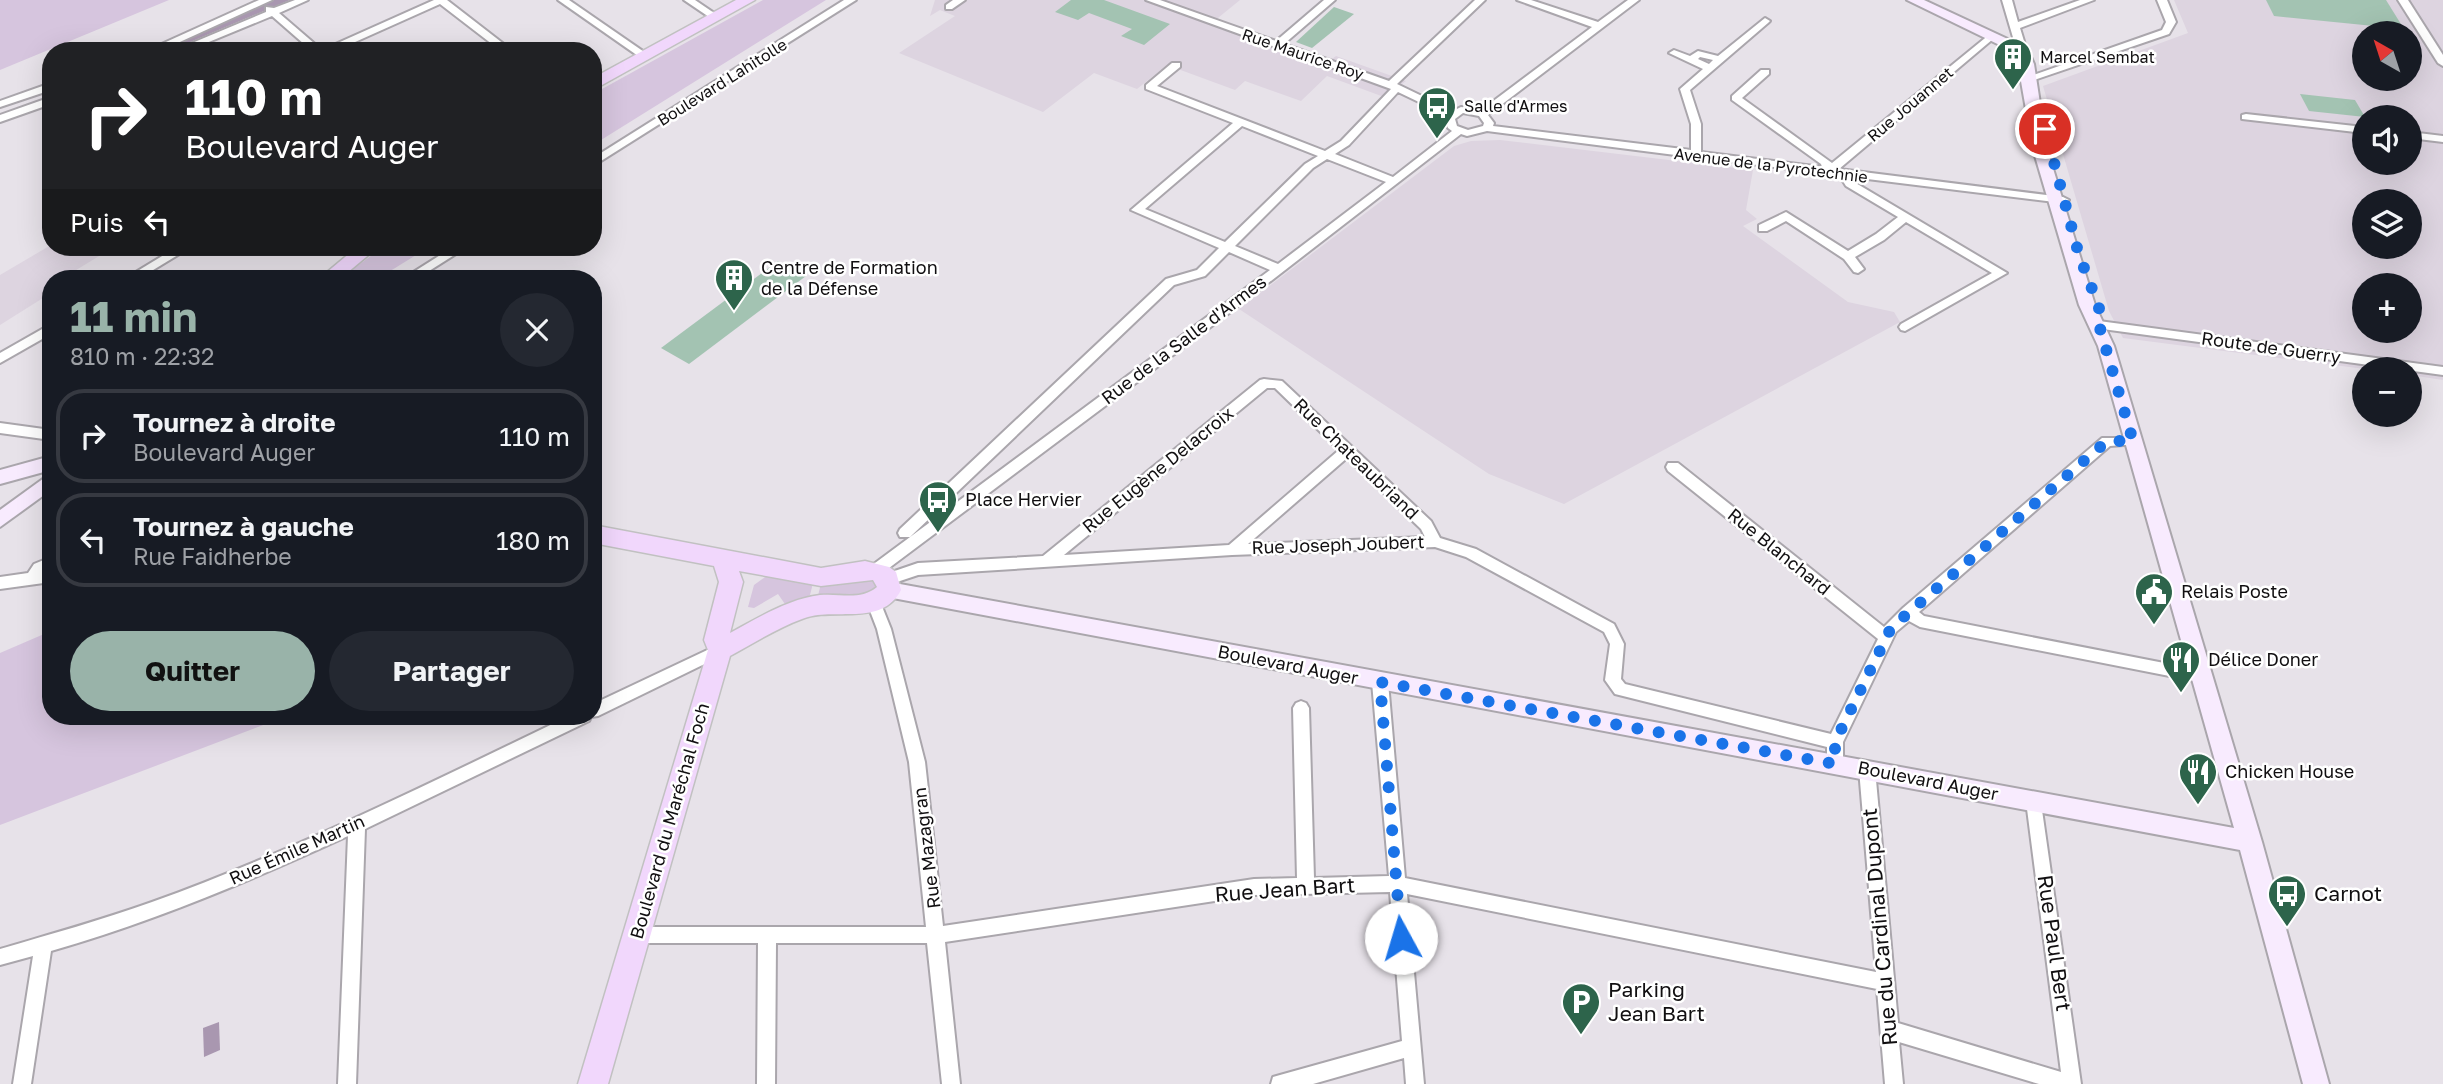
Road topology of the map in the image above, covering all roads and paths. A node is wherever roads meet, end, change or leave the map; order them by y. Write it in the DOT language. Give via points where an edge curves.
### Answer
graph roads {
  1 [pos="303,0"];
  2 [pos="441,0"];
  3 [pos="563,0"];
  4 [pos="689,0"];
  5 [pos="747,0"];
  6 [pos="851,0"];
  7 [pos="960,0"];
  8 [pos="1151,0"];
  9 [pos="1330,0"];
  10 [pos="1480,0"];
  11 [pos="1522,0"];
  12 [pos="1634,0"];
  13 [pos="1914,0"];
  14 [pos="2007,0"];
  15 [pos="2088,0"];
  16 [pos="2162,0"];
  17 [pos="2403,0"];
  18 [pos="267,6"];
  19 [pos="949,7"];
  20 [pos="715,18"];
  21 [pos="1765,21"];
  22 [pos="1600,26"];
  23 [pos="2015,27"];
  24 [pos="1990,37"];
  25 [pos="174,42"];
  26 [pos="196,42"];
  27 [pos="308,42"];
  28 [pos="346,42"];
  29 [pos="496,42"];
  30 [pos="1277,45"];
  31 [pos="1674,53"];
  32 [pos="645,56"];
  33 [pos="2441,58"];
  34 [pos="1720,59"];
  35 [pos="1691,60"];
  36 [pos="1176,65"];
  37 [pos="1710,68"];
  38 [pos="2028,68"];
  39 [pos="1765,72"];
  40 [pos="602,80"];
  41 [pos="1394,87"];
  42 [pos="42,89"];
  43 [pos="42,103"];
  44 [pos="0,104"];
  45 [pos="1452,114"];
  46 [pos="1482,114"];
  47 [pos="2246,117"];
  48 [pos="0,119"];
  49 [pos="1240,122"];
  50 [pos="1487,128"];
  51 [pos="2352,129"];
  52 [pos="1459,131"];
  53 [pos="2422,136"];
  54 [pos="2443,139"];
  55 [pos="1326,155"];
  56 [pos="1696,156"];
  57 [pos="602,157"];
  58 [pos="1829,171"];
  59 [pos="1843,173"];
  60 [pos="1394,181"];
  61 [pos="2059,200"];
  62 [pos="1905,217"];
  63 [pos="1763,228"];
  64 [pos="1227,247"];
  65 [pos="170,256"];
  66 [pos="357,256"];
  67 [pos="446,256"];
  68 [pos="1847,257"];
  69 [pos="1279,269"];
  70 [pos="1858,269"];
  71 [pos="146,270"];
  72 [pos="339,270"];
  73 [pos="423,270"];
  74 [pos="2099,325"];
  75 [pos="1905,327"];
  76 [pos="42,333"];
  77 [pos="0,359"];
  78 [pos="2443,371"];
  79 [pos="1271,382"];
  80 [pos="0,428"];
  81 [pos="42,434"];
  82 [pos="2133,441"];
  83 [pos="1347,450"];
  84 [pos="42,465"];
  85 [pos="1673,467"];
  86 [pos="0,477"];
  87 [pos="42,487"];
  88 [pos="42,496"];
  89 [pos="0,522"];
  90 [pos="602,536"];
  91 [pos="907,540"];
  92 [pos="1435,542"];
  93 [pos="1232,550"];
  94 [pos="723,558"];
  95 [pos="1045,562"];
  96 [pos="42,566"];
  97 [pos="776,568"];
  98 [pos="33,578"];
  99 [pos="42,579"];
  100 [pos="0,583"];
  101 [pos="885,592"];
  102 [pos="726,603"];
  103 [pos="1908,612"];
  104 [pos="754,633"];
  105 [pos="1886,637"];
  106 [pos="720,650"];
  107 [pos="2200,676"];
  108 [pos="1380,682"];
  109 [pos="602,707"];
  110 [pos="1301,708"];
  111 [pos="565,725"];
  112 [pos="1835,753"];
  113 [pos="1867,769"];
  114 [pos="2034,802"];
  115 [pos="357,824"];
  116 [pos="2251,842"];
  117 [pos="1396,884"];
  118 [pos="1306,885"];
  119 [pos="637,934"];
  120 [pos="937,935"];
  121 [pos="766,936"];
  122 [pos="43,946"];
  123 [pos="0,957"];
  124 [pos="1884,982"];
  125 [pos="1890,1030"];
  126 [pos="1412,1047"];
  127 [pos="1286,1083"];
  128 [pos="22,1084"];
  129 [pos="347,1084"];
  130 [pos="593,1084"];
  131 [pos="766,1084"];
  132 [pos="951,1084"];
  133 [pos="1415,1084"];
  134 [pos="1894,1084"];
  135 [pos="2071,1084"];
  136 [pos="2316,1084"];
  1 -- 18 [label="street"];
  2 -- 28 [label="street"];
  2 -- 29 [label="street"];
  3 -- 32 [label="street"];
  4 -- 20 [label="street"];
  5 -- 20 [label="main road"];
  6 -- 57 [label="street, Boulevard Lahitolle"];
  7 -- 19 [label="street"];
  8 -- 30 [label="street, Rue Maurice Roy"];
  9 -- 30 [label="street"];
  10 -- 41 [label="street"];
  11 -- 22 [label="street"];
  12 -- 22 [label="street"];
  13 -- 24 [label="main road"];
  14 -- 23 [label="street"];
  15 -- 23 [label="street"];
  16 -- 38 [label="street" via="2171,22 2165,32"];
  17 -- 33 [label="street"];
  18 -- 25 [label="street"];
  18 -- 26 [label="street"];
  18 -- 27 [label="street"];
  20 -- 32 [label="main road"];
  21 -- 34 [label="street"];
  22 -- 46 [label="street"];
  23 -- 38 [label="street"];
  24 -- 38 [label="main road"];
  24 -- 58 [label="street, Rue Jouannet"];
  30 -- 41 [label="street, Rue Maurice Roy"];
  31 -- 35 [label="street"];
  32 -- 40 [label="main road"];
  34 -- 35 [label="street" via="1698,54"];
  34 -- 37 [label="street"];
  35 -- 37 [label="street"];
  36 -- 49 [label="street" via="1150,87"];
  37 -- 56 [label="street" via="1685,89 1696,124"];
  38 -- 61 [label="main road" via="2040,149"];
  39 -- 58 [label="street" via="1736,98 1826,162"];
  41 -- 45 [label="street, Rue Maurice Roy"];
  41 -- 55 [label="street" via="1345,143"];
  42 -- 44 [label="street"];
  43 -- 48 [label="street"];
  45 -- 46 [label="street" via="1472,110"];
  45 -- 52 [label="street" via="1449,123"];
  46 -- 50 [label="street" via="1489,123"];
  47 -- 51 [label="street"];
  49 -- 55 [label="street"];
  49 -- 64 [label="street" via="1137,210"];
  50 -- 52 [label="street, Avenue de la Pyrotechnie" via="1474,133"];
  50 -- 56 [label="street, Avenue de la Pyrotechnie"];
  52 -- 60 [label="street, Rue de la Salle d'Armes"];
  53 -- 54 [label="street"];
  55 -- 60 [label="street"];
  55 -- 64 [label="street"];
  56 -- 58 [label="street, Avenue de la Pyrotechnie"];
  58 -- 59 [label="street, Avenue de la Pyrotechnie"];
  59 -- 61 [label="street, Avenue de la Pyrotechnie"];
  59 -- 62 [label="street" via="1850,184"];
  60 -- 69 [label="street, Rue de la Salle d'Armes"];
  61 -- 74 [label="main road" via="2087,306"];
  62 -- 68 [label="street"];
  62 -- 75 [label="street" via="2001,273"];
  63 -- 68 [label="street" via="1786,216"];
  64 -- 69 [label="street"];
  64 -- 91 [label="street" via="1201,273 1170,282"];
  65 -- 71 [label="street"];
  66 -- 72 [label="main road"];
  67 -- 73 [label="street"];
  68 -- 70 [label="street"];
  69 -- 91 [label="street, Rue de la Salle d'Armes"];
  74 -- 78 [label="street, Route de Guerry"];
  74 -- 82 [label="main road"];
  76 -- 77 [label="street"];
  79 -- 83 [label="street, Rue Chateaubriand"];
  79 -- 95 [label="street, Rue Eugène Delacroix" via="1264,383"];
  80 -- 81 [label="street"];
  82 -- 103 [label="street" via="2107,441"];
  82 -- 107 [label="main road"];
  83 -- 92 [label="street, Rue Chateaubriand" via="1426,525"];
  83 -- 93 [label="street"];
  84 -- 86 [label="main road"];
  85 -- 105 [label="street, Rue Blanchard"];
  87 -- 89 [label="main road"];
  88 -- 89 [label="main road"];
  90 -- 94 [label="main road"];
  91 -- 101 [label="street"];
  92 -- 93 [label="street, Rue Joseph Joubert"];
  92 -- 112 [label="street, Rue Joseph Joubert" via="1471,553 1609,628 1617,644 1613,680 1620,689"];
  93 -- 95 [label="street, Rue Joseph Joubert"];
  94 -- 97 [label="main road"];
  94 -- 102 [label="main road, Boulevard du Maréchal Foch" via="731,582"];
  95 -- 101 [label="street, Rue Joseph Joubert" via="918,569"];
  96 -- 98 [label="street"];
  97 -- 101 [label="main road"];
  97 -- 102 [label="main road" via="757,570 737,585"];
  98 -- 99 [label="street"];
  98 -- 100 [label="street"];
  101 -- 104 [label="main road" via="861,607 816,605"];
  101 -- 108 [label="main road, Boulevard Auger"];
  101 -- 120 [label="street, Rue Mazagran" via="917,762"];
  102 -- 104 [label="main road" via="729,625 738,632"];
  102 -- 106 [label="main road, Boulevard du Maréchal Foch" via="716,640"];
  103 -- 105 [label="street"];
  103 -- 107 [label="street" via="1920,621"];
  104 -- 106 [label="main road"];
  105 -- 112 [label="street"];
  106 -- 109 [label="street"];
  106 -- 119 [label="main road, Boulevard du Maréchal Foch"];
  107 -- 116 [label="main road"];
  108 -- 112 [label="main road, Boulevard Auger"];
  108 -- 117 [label="street"];
  110 -- 118 [label="street"];
  111 -- 115 [label="street, Rue Émile Martin"];
  112 -- 113 [label="main road, Boulevard Auger"];
  113 -- 114 [label="main road, Boulevard Auger"];
  113 -- 124 [label="street, Rue du Cardinal Dupont"];
  114 -- 116 [label="main road, Boulevard Auger"];
  114 -- 135 [label="street, Rue Paul Bert"];
  115 -- 122 [label="street, Rue Émile Martin" via="144,914"];
  115 -- 129 [label="street"];
  116 -- 136 [label="main road"];
  117 -- 118 [label="street, Rue Jean Bart"];
  117 -- 124 [label="street, Rue Jean Bart"];
  117 -- 126 [label="street"];
  118 -- 120 [label="street, Rue Jean Bart" via="1254,887"];
  119 -- 121 [label="street, Rue Jean Bart"];
  119 -- 130 [label="main road, Boulevard du Maréchal Foch"];
  120 -- 121 [label="street, Rue Jean Bart"];
  120 -- 132 [label="street, Rue Mazagran"];
  121 -- 131 [label="street"];
  122 -- 123 [label="street, Rue Émile Martin"];
  122 -- 128 [label="street"];
  124 -- 125 [label="street, Rue du Cardinal Dupont"];
  125 -- 134 [label="street, Rue du Cardinal Dupont"];
  125 -- 135 [label="street"];
  126 -- 127 [label="street"];
  126 -- 133 [label="street"];
}
